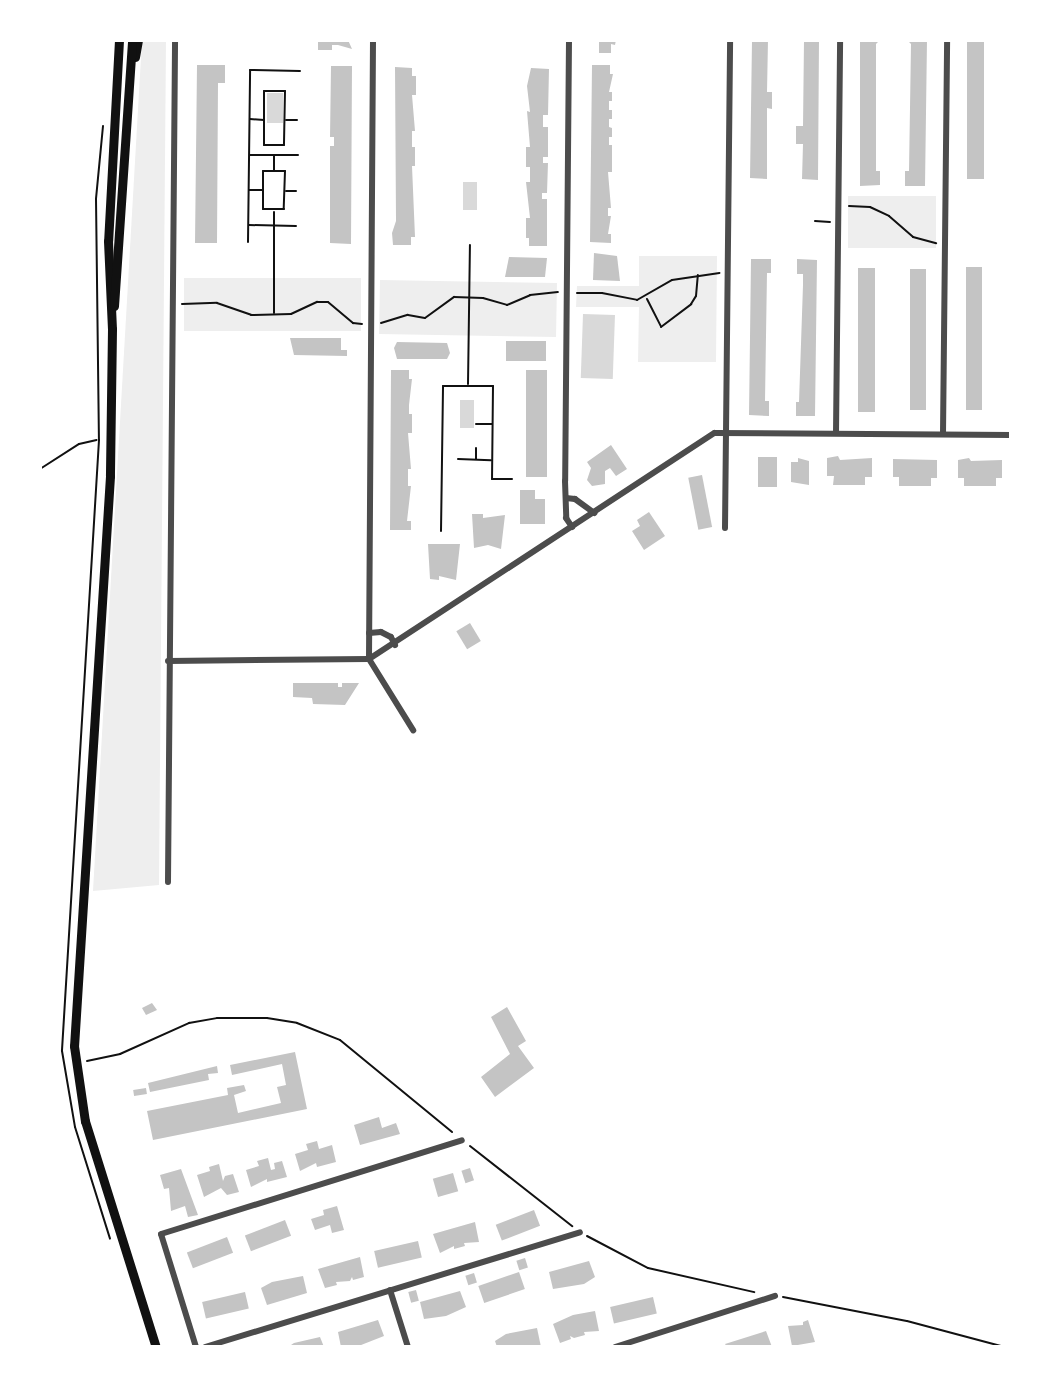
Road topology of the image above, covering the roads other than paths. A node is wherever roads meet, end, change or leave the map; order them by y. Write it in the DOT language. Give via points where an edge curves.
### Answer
graph roads {
  1 [pos="119,40"];
  2 [pos="129,40"];
  3 [pos="138,40"];
  4 [pos="175,40"];
  5 [pos="373,40"];
  6 [pos="569,40"];
  7 [pos="730,40"];
  8 [pos="840,40"];
  9 [pos="947,40"];
  10 [pos="127,100"];
  11 [pos="114,105"];
  12 [pos="112,329"];
  13 [pos="726,432"];
  14 [pos="836,433"];
  15 [pos="943,434"];
  16 [pos="1011,435"];
  17 [pos="566,498"];
  18 [pos="594,513"];
  19 [pos="572,527"];
  20 [pos="725,528"];
  21 [pos="369,633"];
  22 [pos="395,645"];
  23 [pos="369,659"];
  24 [pos="168,661"];
  25 [pos="413,730"];
  26 [pos="168,882"];
  27 [pos="462,1140"];
  28 [pos="580,1232"];
  29 [pos="390,1290"];
  30 [pos="775,1296"];
  31 [pos="158,1347"];
  32 [pos="196,1347"];
  33 [pos="205,1347"];
  34 [pos="408,1347"];
  35 [pos="615,1347"];
  1 -- 11 [label="main road"];
  2 -- 10 [label="main road"];
  2 -- 11 [label="main road"];
  3 -- 10 [label="main road"];
  4 -- 24 [label="street"];
  5 -- 21 [label="street"];
  6 -- 17 [label="street"];
  7 -- 13 [label="street"];
  8 -- 14 [label="street"];
  9 -- 15 [label="street"];
  10 -- 12 [label="main road"];
  11 -- 12 [label="main road" via="108,241"];
  12 -- 31 [label="main road" via="76,1063 85,1121"];
  13 -- 14 [label="street"];
  13 -- 18 [label="street" via="715,433"];
  13 -- 20 [label="street"];
  14 -- 15 [label="street"];
  15 -- 16 [label="street"];
  17 -- 18 [label="street"];
  17 -- 19 [label="street" via="566,518"];
  18 -- 19 [label="street"];
  19 -- 22 [label="street"];
  21 -- 22 [label="street" via="381,632"];
  21 -- 23 [label="street"];
  22 -- 23 [label="street"];
  23 -- 24 [label="street"];
  23 -- 25 [label="street"];
  24 -- 26 [label="street"];
  27 -- 32 [label="street" via="161,1234"];
  28 -- 29 [label="street"];
  29 -- 33 [label="street"];
  29 -- 34 [label="street"];
  30 -- 35 [label="street"];
}
